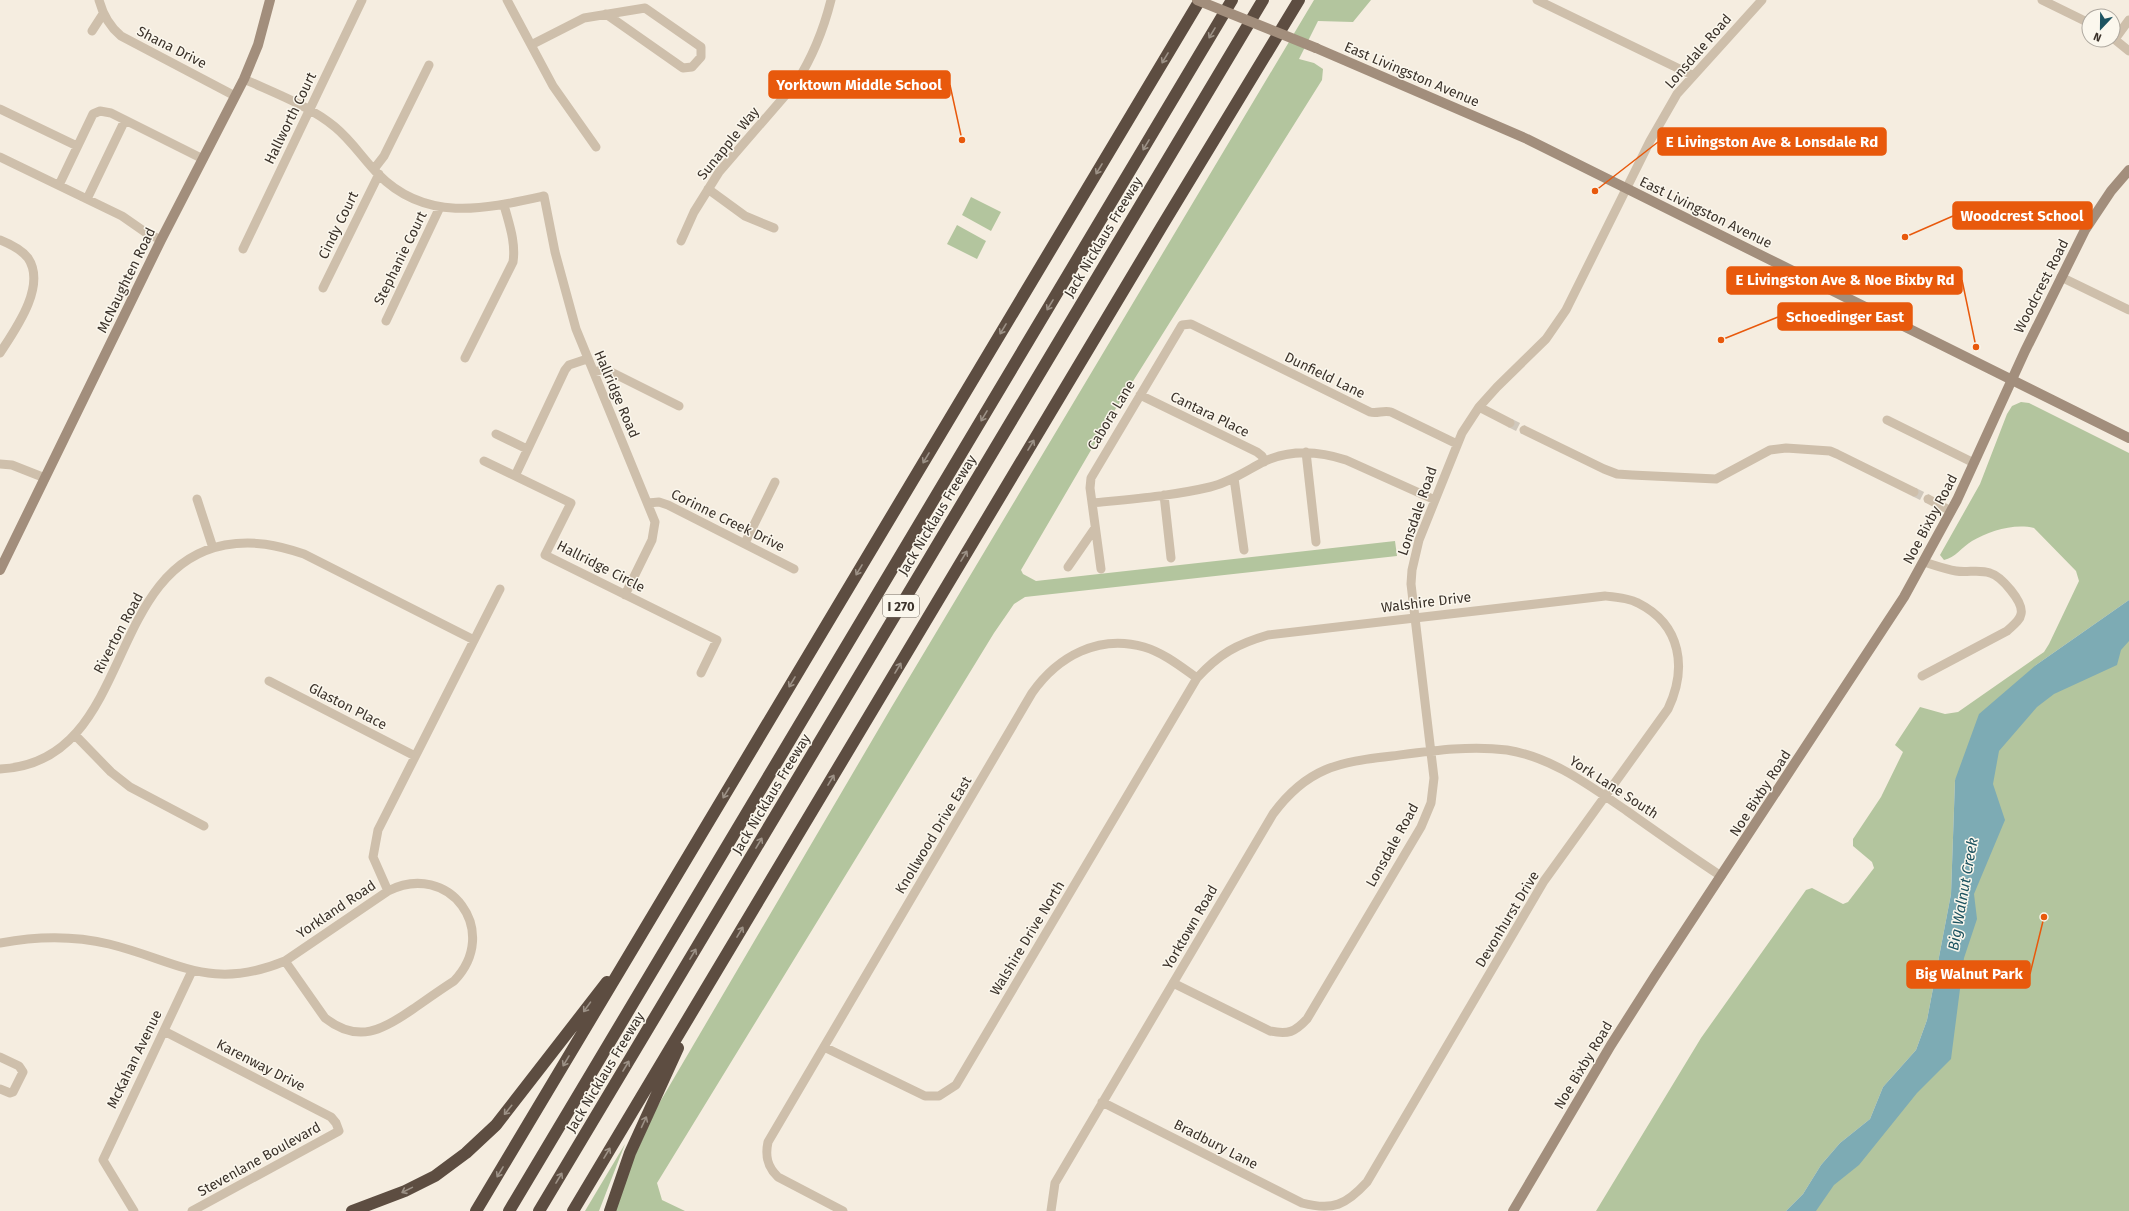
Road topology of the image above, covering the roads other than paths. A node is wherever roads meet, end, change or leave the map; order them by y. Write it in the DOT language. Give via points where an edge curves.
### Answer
graph roads {
  1 [pos="99,0"];
  2 [pos="270,0"];
  3 [pos="362,0"];
  4 [pos="507,0"];
  5 [pos="831,0"];
  6 [pos="1198,0"];
  7 [pos="1232,0"];
  8 [pos="1263,0"];
  9 [pos="1299,0"];
  10 [pos="1537,0"];
  11 [pos="1760,0"];
  12 [pos="2042,0"];
  13 [pos="103,14"];
  14 [pos="606,14"];
  15 [pos="2081,19"];
  16 [pos="2129,20"];
  17 [pos="2121,30"];
  18 [pos="92,31"];
  19 [pos="531,45"];
  20 [pos="2121,45"];
  21 [pos="2129,51"];
  22 [pos="429,65"];
  23 [pos="1692,75"];
  24 [pos="244,79"];
  25 [pos="235,96"];
  26 [pos="0,109"];
  27 [pos="310,111"];
  28 [pos="125,120"];
  29 [pos="77,146"];
  30 [pos="596,147"];
  31 [pos="0,157"];
  32 [pos="203,159"];
  33 [pos="2129,170"];
  34 [pos="376,172"];
  35 [pos="59,185"];
  36 [pos="1627,188"];
  37 [pos="708,189"];
  38 [pos="87,199"];
  39 [pos="504,205"];
  40 [pos="440,207"];
  41 [pos="774,228"];
  42 [pos="0,240"];
  43 [pos="161,240"];
  44 [pos="681,241"];
  45 [pos="243,249"];
  46 [pos="2062,277"];
  47 [pos="323,288"];
  48 [pos="2129,310"];
  49 [pos="386,320"];
  50 [pos="1182,325"];
  51 [pos="0,353"];
  52 [pos="465,358"];
  53 [pos="587,359"];
  54 [pos="594,372"];
  55 [pos="2012,380"];
  56 [pos="1140,395"];
  57 [pos="679,406"];
  58 [pos="1479,407"];
  59 [pos="1888,420"];
  60 [pos="1510,423"];
  61 [pos="1524,430"];
  62 [pos="496,434"];
  63 [pos="2129,438"];
  64 [pos="1457,444"];
  65 [pos="527,449"];
  66 [pos="1306,452"];
  67 [pos="484,460"];
  68 [pos="1264,462"];
  69 [pos="1974,463"];
  70 [pos="0,464"];
  71 [pos="515,476"];
  72 [pos="45,478"];
  73 [pos="1234,478"];
  74 [pos="775,482"];
  75 [pos="1914,492"];
  76 [pos="1164,495"];
  77 [pos="197,499"];
  78 [pos="1928,499"];
  79 [pos="1434,500"];
  80 [pos="648,503"];
  81 [pos="1092,503"];
  82 [pos="1951,510"];
  83 [pos="1096,528"];
  84 [pos="1316,542"];
  85 [pos="745,543"];
  86 [pos="213,548"];
  87 [pos="1244,550"];
  88 [pos="1171,558"];
  89 [pos="1924,562"];
  90 [pos="1068,567"];
  91 [pos="794,569"];
  92 [pos="1101,569"];
  93 [pos="0,570"];
  94 [pos="500,589"];
  95 [pos="625,595"];
  96 [pos="1416,617"];
  97 [pos="1664,624"];
  98 [pos="474,640"];
  99 [pos="701,673"];
  100 [pos="1922,676"];
  101 [pos="1197,678"];
  102 [pos="269,681"];
  103 [pos="75,735"];
  104 [pos="1432,751"];
  105 [pos="415,756"];
  106 [pos="0,769"];
  107 [pos="1606,796"];
  108 [pos="204,826"];
  109 [pos="1721,876"];
  110 [pos="388,891"];
  111 [pos="0,943"];
  112 [pos="285,961"];
  113 [pos="622,967"];
  114 [pos="192,972"];
  115 [pos="1173,983"];
  116 [pos="698,1002"];
  117 [pos="164,1031"];
  118 [pos="824,1047"];
  119 [pos="0,1057"];
  120 [pos="0,1089"];
  121 [pos="1102,1102"];
  122 [pos="339,1131"];
  123 [pos="1319,1208"];
  124 [pos="134,1211"];
  125 [pos="192,1211"];
  126 [pos="352,1211"];
  127 [pos="476,1211"];
  128 [pos="509,1211"];
  129 [pos="539,1211"];
  130 [pos="573,1211"];
  131 [pos="610,1211"];
  132 [pos="843,1211"];
  133 [pos="1051,1211"];
  134 [pos="1513,1211"];
  1 -- 13 [label="street, Shana Drive"];
  2 -- 24 [label="street, McNaughten Road" via="258,45"];
  3 -- 27 [label="street, Hallworth Court"];
  4 -- 19 [label="street"];
  5 -- 37 [label="street, Sunapple Way" via="803,73 719,172"];
  6 -- 36 [label="street, East Livingston Avenue, bridge" via="1527,139"];
  6 -- 113 [label="highway, one-way"];
  7 -- 128 [label="highway, Jack Nicklaus Freeway / I 270, one-way"];
  129 -- 8 [label="highway, Jack Nicklaus Freeway / I 270, one-way"];
  116 -- 9 [label="highway, one-way"];
  10 -- 23 [label="street"];
  11 -- 23 [label="street, Lonsdale Road"];
  12 -- 15 [label="street"];
  13 -- 18 [label="street"];
  13 -- 25 [label="street, Shana Drive" via="114,30 127,40"];
  14 -- 14 [label="street" via="644,8 701,47 700,58 692,67 684,68"];
  14 -- 19 [label="street" via="584,18"];
  16 -- 17 [label="street"];
  19 -- 30 [label="street" via="553,86"];
  20 -- 21 [label="street"];
  22 -- 34 [label="street, Cindy Court"];
  23 -- 36 [label="street, Lonsdale Road" via="1664,116"];
  24 -- 25 [label="street, McNaughten Road"];
  24 -- 27 [label="street"];
  25 -- 32 [label="street, McNaughten Road"];
  26 -- 29 [label="street"];
  27 -- 34 [label="street" via="328,121 349,138"];
  27 -- 45 [label="street, Hallworth Court"];
  28 -- 29 [label="street" via="106,112 93,114"];
  28 -- 32 [label="street"];
  28 -- 38 [label="street"];
  29 -- 35 [label="street"];
  31 -- 35 [label="street"];
  32 -- 43 [label="street, McNaughten Road"];
  33 -- 46 [label="street, Woodcrest Road" via="2110,191 2085,230"];
  34 -- 40 [label="street" via="403,193"];
  34 -- 47 [label="street, Cindy Court"];
  35 -- 38 [label="street"];
  36 -- 55 [label="street, East Livingston Avenue"];
  36 -- 58 [label="street, Lonsdale Road" via="1566,310 1546,339"];
  37 -- 41 [label="street" via="745,216"];
  37 -- 44 [label="street, Sunapple Way"];
  38 -- 43 [label="street" via="122,216"];
  39 -- 40 [label="street" via="488,208"];
  39 -- 52 [label="street" via="515,251 513,262"];
  39 -- 53 [label="street, Hallridge Road" via="544,196 564,289"];
  40 -- 49 [label="street, Stephanie Court"];
  42 -- 51 [label="street" via="14,246 27,258 34,270 34,284 24,314"];
  43 -- 72 [label="street, McNaughten Road"];
  46 -- 48 [label="street"];
  46 -- 55 [label="street, Woodcrest Road"];
  50 -- 56 [label="street, Cabora Lane"];
  50 -- 64 [label="street, Dunfield Lane" via="1191,324 1370,412 1391,412"];
  53 -- 54 [label="street, Hallridge Road"];
  53 -- 65 [label="street" via="569,365 565,370"];
  54 -- 57 [label="street" via="605,369"];
  54 -- 80 [label="street, Hallridge Road"];
  55 -- 63 [label="street, East Livingston Avenue"];
  55 -- 69 [label="street, Noe Bixby Road"];
  56 -- 68 [label="street, Cantara Place" via="1257,452"];
  56 -- 81 [label="street, Cabora Lane" via="1091,478"];
  58 -- 60 [label="street"];
  58 -- 64 [label="street, Lonsdale Road"];
  59 -- 69 [label="street"];
  61 -- 75 [label="street" via="1617,474 1716,479 1770,450 1786,448 1830,451"];
  62 -- 65 [label="street"];
  64 -- 79 [label="street, Lonsdale Road"];
  65 -- 71 [label="street"];
  66 -- 68 [label="street" via="1279,456"];
  66 -- 79 [label="street" via="1346,460"];
  66 -- 84 [label="street"];
  67 -- 71 [label="street, Hallridge Circle"];
  68 -- 73 [label="street"];
  69 -- 82 [label="street, Noe Bixby Road"];
  70 -- 72 [label="street" via="12,465"];
  71 -- 95 [label="street, Hallridge Circle" via="571,503 545,555"];
  72 -- 93 [label="street, McNaughten Road"];
  73 -- 76 [label="street" via="1193,491"];
  73 -- 87 [label="street"];
  74 -- 85 [label="street"];
  76 -- 81 [label="street"];
  76 -- 88 [label="street"];
  77 -- 86 [label="street"];
  78 -- 82 [label="street"];
  79 -- 96 [label="street, Lonsdale Road" via="1419,540 1412,570 1411,584"];
  80 -- 85 [label="street, Corinne Creek Drive" via="659,502 668,505"];
  80 -- 95 [label="street, Hallridge Road" via="655,522 655,532"];
  81 -- 83 [label="street, Cabora Lane"];
  82 -- 89 [label="street, Noe Bixby Road"];
  83 -- 90 [label="street"];
  83 -- 92 [label="street, Cabora Lane"];
  85 -- 91 [label="street, Corinne Creek Drive"];
  86 -- 98 [label="street, Riverton Road" via="260,542 304,554"];
  86 -- 103 [label="street, Riverton Road" via="200,552 182,563 167,577 146,606 99,701"];
  89 -- 100 [label="street" via="1958,571 1992,573 1999,577 2019,602 2022,611 2019,619 2008,631"];
  89 -- 109 [label="street, Noe Bixby Road"];
  94 -- 98 [label="street, Yorkland Road"];
  95 -- 99 [label="street, Hallridge Circle" via="717,640"];
  96 -- 97 [label="street, Walshire Drive" via="1605,596 1638,602"];
  96 -- 101 [label="street, Walshire Drive" via="1261,637 1228,650 1211,662"];
  96 -- 104 [label="street, Lonsdale Road"];
  97 -- 107 [label="street, Devonhurst Drive" via="1677,649 1680,664 1675,694 1668,709"];
  98 -- 105 [label="street, Yorkland Road"];
  101 -- 118 [label="street, Knollwood Drive East" via="1167,657 1132,645 1086,649 1050,670 1032,693"];
  101 -- 118 [label="street, Walshire Drive North" via="956,1085 939,1096 925,1096"];
  102 -- 105 [label="street, Glaston Place"];
  103 -- 106 [label="street, Riverton Road" via="58,751 34,762"];
  103 -- 108 [label="street" via="111,772 130,787"];
  104 -- 107 [label="street, York Lane South" via="1486,749 1525,754 1568,772"];
  104 -- 115 [label="street, Yorktown Road" via="1364,759 1333,766 1299,785 1273,814"];
  104 -- 115 [label="street, Lonsdale Road" via="1434,791 1427,815 1307,1019 1298,1029 1284,1034 1270,1031"];
  105 -- 110 [label="street, Yorkland Road" via="376,837 373,857"];
  107 -- 109 [label="street, York Lane South"];
  107 -- 123 [label="street, Devonhurst Drive" via="1544,881 1367,1182 1354,1196 1337,1206"];
  109 -- 134 [label="street, Noe Bixby Road" via="1611,1045"];
  110 -- 112 [label="street, Yorkland Road"];
  110 -- 112 [label="street" via="401,884 414,882 441,888 462,906 472,924 473,946 464,968 454,981 389,1026 372,1032 339,1027 325,1018"];
  111 -- 114 [label="street, Yorkland Road" via="26,938 53,937 84,940 128,949"];
  112 -- 114 [label="street, Yorkland Road" via="249,973 220,975"];
  113 -- 126 [label="highway, one-way" via="601,988 496,1125 466,1153 435,1176 405,1191"];
  113 -- 127 [label="highway, one-way"];
  114 -- 117 [label="street, McKahan Avenue"];
  115 -- 121 [label="street, Yorktown Road"];
  130 -- 116 [label="highway, one-way"];
  131 -- 116 [label="highway, one-way" via="630,1153"];
  117 -- 122 [label="street, Karenway Drive" via="331,1117"];
  117 -- 124 [label="street, McKahan Avenue" via="103,1160"];
  118 -- 132 [label="street, Knollwood Drive East" via="771,1137 766,1158 772,1172 784,1181"];
  119 -- 120 [label="street" via="19,1066 23,1072 13,1092"];
  121 -- 123 [label="street, Bradbury Lane" via="1302,1203"];
  121 -- 133 [label="street, Yorktown Road" via="1055,1183"];
  122 -- 125 [label="street, Stevenlane Boulevard"];
}
